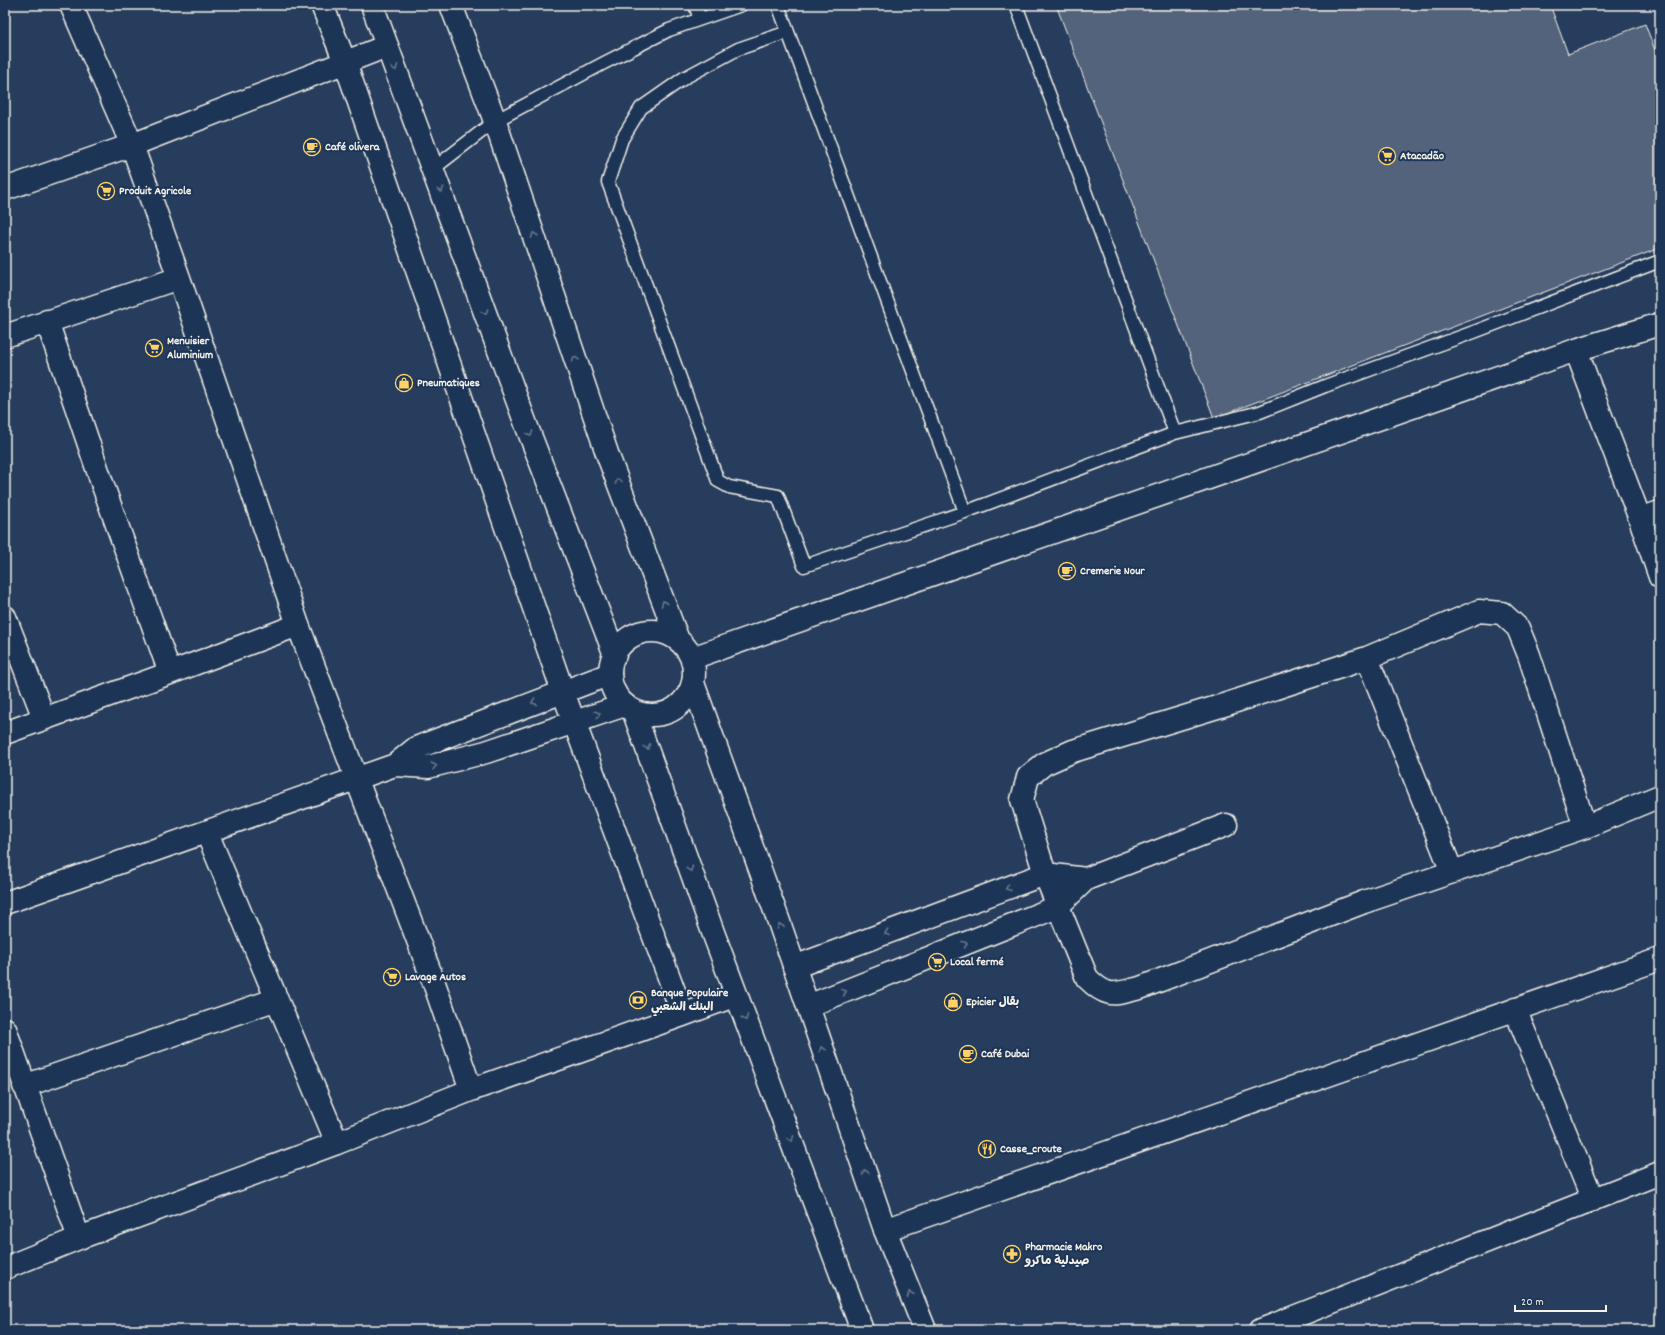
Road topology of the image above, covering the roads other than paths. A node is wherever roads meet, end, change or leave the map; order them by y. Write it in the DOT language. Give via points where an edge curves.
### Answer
graph roads {
  1 [pos="71,5"];
  2 [pos="322,5"];
  3 [pos="372,5"];
  4 [pos="451,5"];
  5 [pos="695,5"];
  6 [pos="741,5"];
  7 [pos="778,5"];
  8 [pos="1016,5"];
  9 [pos="700,19"];
  10 [pos="788,32"];
  11 [pos="386,46"];
  12 [pos="345,62"];
  13 [pos="496,121"];
  14 [pos="132,146"];
  15 [pos="433,169"];
  16 [pos="5,189"];
  17 [pos="1660,261"];
  18 [pos="179,278"];
  19 [pos="47,321"];
  20 [pos="1660,324"];
  21 [pos="5,336"];
  22 [pos="1576,350"];
  23 [pos="1175,433"];
  24 [pos="965,512"];
  25 [pos="1650,516"];
  26 [pos="1660,578"];
  27 [pos="5,617"];
  28 [pos="298,625"];
  29 [pos="678,640"];
  30 [pos="692,658"];
  31 [pos="1367,658"];
  32 [pos="612,665"];
  33 [pos="170,673"];
  34 [pos="693,682"];
  35 [pos="563,692"];
  36 [pos="629,708"];
  37 [pos="44,718"];
  38 [pos="574,722"];
  39 [pos="5,732"];
  40 [pos="395,765"];
  41 [pos="357,779"];
  42 [pos="1660,796"];
  43 [pos="1226,825"];
  44 [pos="1585,827"];
  45 [pos="207,833"];
  46 [pos="1452,872"];
  47 [pos="1045,874"];
  48 [pos="1086,878"];
  49 [pos="5,903"];
  50 [pos="1058,907"];
  51 [pos="1660,958"];
  52 [pos="794,967"];
  53 [pos="736,995"];
  54 [pos="277,999"];
  55 [pos="808,1006"];
  56 [pos="1515,1009"];
  57 [pos="683,1015"];
  58 [pos="5,1029"];
  59 [pos="24,1086"];
  60 [pos="471,1090"];
  61 [pos="337,1143"];
  62 [pos="1660,1173"];
  63 [pos="1593,1200"];
  64 [pos="885,1230"];
  65 [pos="79,1238"];
  66 [pos="5,1268"];
  67 [pos="862,1330"];
  68 [pos="925,1330"];
  69 [pos="1261,1330"];
  1 -- 14 [label="street"];
  2 -- 12 [label="street"];
  3 -- 11 [label="street"];
  4 -- 13 [label="street"];
  5 -- 9 [label="lane"];
  6 -- 9 [label="lane"];
  7 -- 10 [label="lane"];
  8 -- 23 [label="lane"];
  9 -- 13 [label="lane" via="669,30"];
  10 -- 24 [label="lane"];
  10 -- 24 [label="lane" via="738,49 684,78 641,108 622,139 608,182 705,449 718,481 728,487 778,496 804,566"];
  11 -- 12 [label="street"];
  11 -- 15 [label="street, one-way"];
  12 -- 14 [label="street"];
  12 -- 35 [label="street"];
  13 -- 15 [label="lane"];
  29 -- 13 [label="street, one-way" via="608,456"];
  14 -- 16 [label="street"];
  14 -- 18 [label="street"];
  15 -- 32 [label="street, one-way"];
  17 -- 23 [label="lane" via="1260,412"];
  18 -- 19 [label="street"];
  18 -- 28 [label="street"];
  19 -- 21 [label="street"];
  19 -- 33 [label="street"];
  20 -- 22 [label="street"];
  22 -- 25 [label="street"];
  22 -- 30 [label="street"];
  23 -- 24 [label="lane"];
  25 -- 26 [label="street"];
  27 -- 37 [label="street"];
  28 -- 33 [label="street"];
  28 -- 41 [label="street"];
  29 -- 30 [label="street"];
  29 -- 32 [label="street" via="662,632 643,632 626,640"];
  30 -- 34 [label="street"];
  31 -- 44 [label="street" via="1479,611 1502,613 1518,628 1529,655"];
  31 -- 46 [label="street"];
  31 -- 47 [label="street" via="1074,751 1044,764 1028,778 1022,800"];
  32 -- 35 [label="street"];
  32 -- 36 [label="street" via="614,691"];
  33 -- 37 [label="street"];
  34 -- 36 [label="street" via="689,694 670,711 652,715"];
  52 -- 34 [label="street, one-way"];
  35 -- 38 [label="street"];
  35 -- 40 [label="street, one-way" via="416,748"];
  38 -- 36 [label="street, one-way"];
  36 -- 53 [label="street, one-way"];
  37 -- 39 [label="street"];
  40 -- 38 [label="street, one-way" via="428,767 486,752"];
  38 -- 57 [label="street"];
  40 -- 41 [label="street"];
  41 -- 45 [label="street"];
  41 -- 60 [label="street" via="433,980"];
  42 -- 44 [label="street"];
  43 -- 48 [label="street"];
  44 -- 46 [label="street"];
  45 -- 49 [label="street"];
  45 -- 54 [label="street"];
  46 -- 50 [label="street" via="1364,902 1140,988 1113,994 1098,989 1087,978"];
  47 -- 48 [label="street"];
  47 -- 50 [label="street"];
  47 -- 52 [label="street, one-way"];
  48 -- 50 [label="street"];
  55 -- 50 [label="street, one-way"];
  51 -- 56 [label="street"];
  52 -- 55 [label="street"];
  53 -- 57 [label="street"];
  53 -- 67 [label="street, one-way"];
  54 -- 59 [label="street"];
  54 -- 61 [label="street"];
  64 -- 55 [label="street, one-way"];
  56 -- 63 [label="street"];
  56 -- 64 [label="street"];
  57 -- 60 [label="street"];
  58 -- 59 [label="street"];
  59 -- 65 [label="street"];
  60 -- 61 [label="street"];
  61 -- 65 [label="street"];
  62 -- 63 [label="street"];
  63 -- 69 [label="street"];
  68 -- 64 [label="street, one-way"];
  65 -- 66 [label="street"];
}
